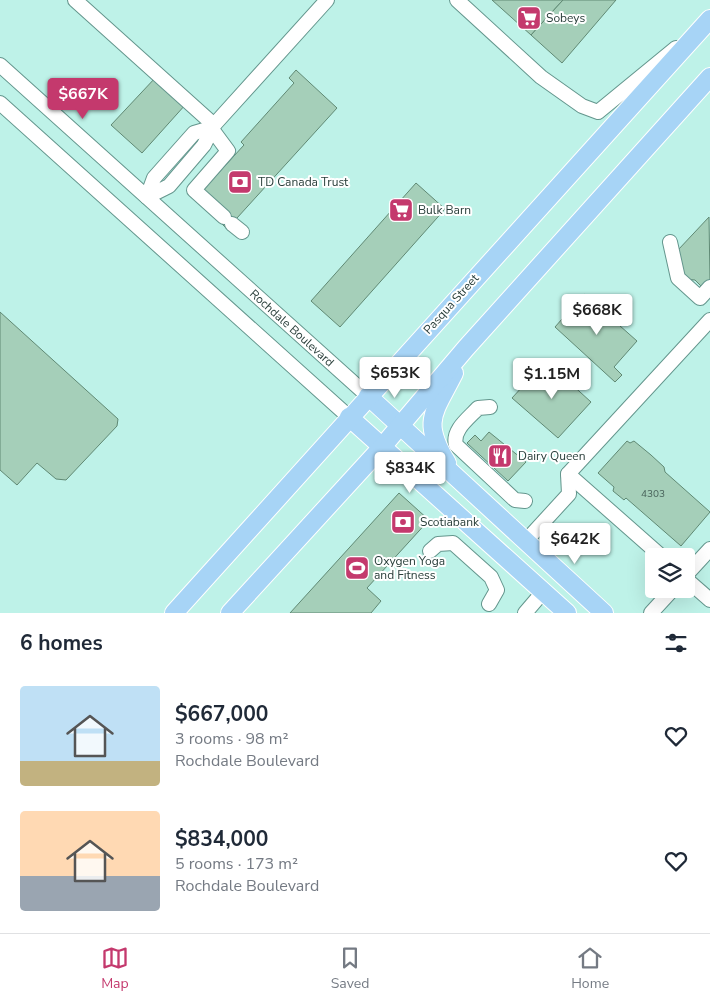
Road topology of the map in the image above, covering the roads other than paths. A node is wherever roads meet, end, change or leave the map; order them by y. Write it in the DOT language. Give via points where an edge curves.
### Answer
graph roads {
  1 [pos="75,0"];
  2 [pos="327,0"];
  3 [pos="457,0"];
  4 [pos="708,21"];
  5 [pos="0,65"];
  6 [pos="710,77"];
  7 [pos="0,103"];
  8 [pos="212,127"];
  9 [pos="147,197"];
  10 [pos="233,224"];
  11 [pos="670,242"];
  12 [pos="710,287"];
  13 [pos="710,321"];
  14 [pos="466,348"];
  15 [pos="368,396"];
  16 [pos="490,407"];
  17 [pos="349,417"];
  18 [pos="400,426"];
  19 [pos="382,447"];
  20 [pos="568,474"];
  21 [pos="460,482"];
  22 [pos="525,501"];
  23 [pos="525,542"];
  24 [pos="653,548"];
  25 [pos="710,549"];
  26 [pos="430,551"];
  27 [pos="695,565"];
  28 [pos="695,587"];
  29 [pos="544,592"];
  30 [pos="665,598"];
  31 [pos="710,600"];
  32 [pos="489,604"];
  33 [pos="233,612"];
  34 [pos="174,613"];
  35 [pos="525,613"];
  36 [pos="567,613"];
  37 [pos="604,613"];
  38 [pos="651,613"];
  1 -- 8 [label="street"];
  2 -- 8 [label="street"];
  3 -- 4 [label="street" via="541,77 582,106 598,112"];
  4 -- 15 [label="main road, Pasqua Street"];
  5 -- 9 [label="street, Rochdale Boulevard"];
  6 -- 14 [label="main road"];
  7 -- 17 [label="street"];
  8 -- 9 [label="street" via="204,145 169,186"];
  8 -- 10 [label="street" via="228,151 194,190"];
  9 -- 15 [label="street, Rochdale Boulevard"];
  11 -- 12 [label="street" via="678,278 700,298"];
  13 -- 20 [label="street"];
  14 -- 18 [label="main road"];
  14 -- 21 [label="main road" via="433,415 431,427 433,439"];
  15 -- 17 [label="main road, Pasqua Street"];
  15 -- 18 [label="main road, Rochdale Boulevard"];
  16 -- 22 [label="street" via="478,408 457,430 456,445 516,500"];
  17 -- 19 [label="main road"];
  17 -- 34 [label="main road, Pasqua Street"];
  18 -- 19 [label="main road"];
  18 -- 21 [label="main road, Rochdale Boulevard"];
  19 -- 29 [label="main road"];
  19 -- 33 [label="main road"];
  20 -- 23 [label="street" via="569,494"];
  20 -- 24 [label="street"];
  21 -- 23 [label="main road, Rochdale Boulevard"];
  23 -- 37 [label="main road, Rochdale Boulevard"];
  25 -- 27 [label="street"];
  26 -- 32 [label="street" via="438,544 453,543 491,577 497,590"];
  28 -- 31 [label="street"];
  29 -- 35 [label="street"];
  29 -- 36 [label="main road"];
  30 -- 38 [label="street"];
}
